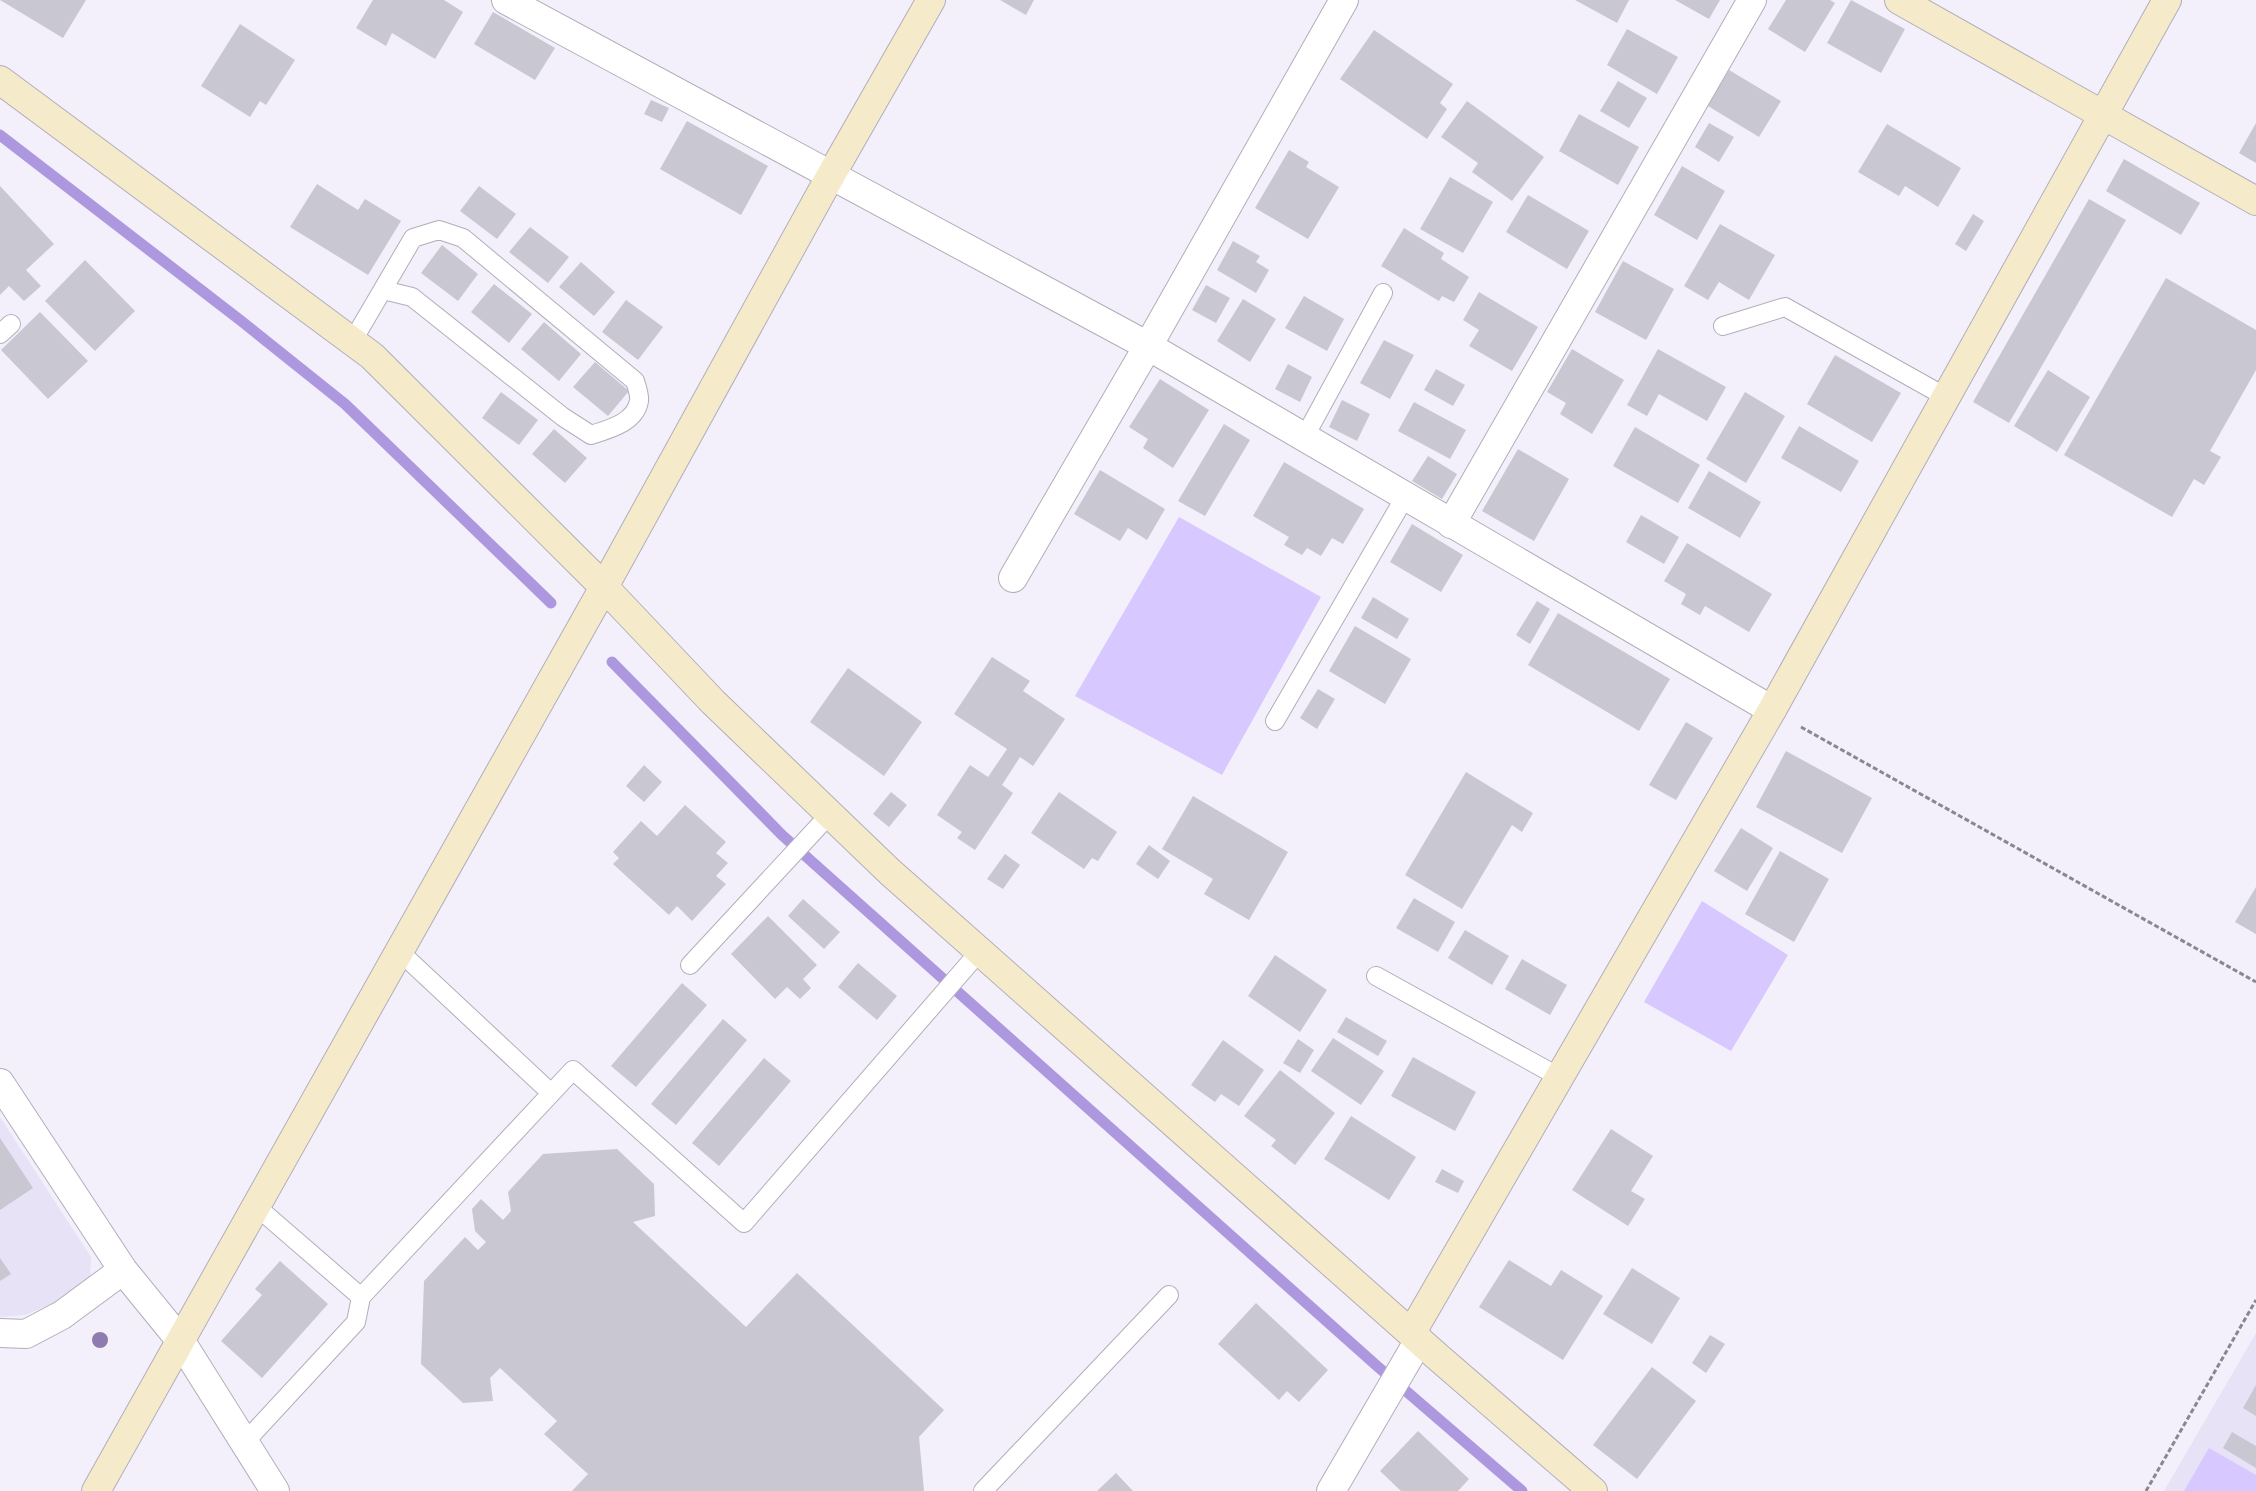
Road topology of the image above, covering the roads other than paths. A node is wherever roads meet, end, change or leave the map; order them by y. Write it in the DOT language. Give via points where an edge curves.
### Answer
graph roads {
  1 [pos="506,0"];
  2 [pos="931,0"];
  3 [pos="1344,0"];
  4 [pos="1752,0"];
  5 [pos="1899,0"];
  6 [pos="2168,0"];
  7 [pos="549,10"];
  8 [pos="0,80"];
  9 [pos="2103,116"];
  10 [pos="831,175"];
  11 [pos="2256,201"];
  12 [pos="382,290"];
  13 [pos="1383,293"];
  14 [pos="1723,326"];
  15 [pos="352,342"];
  16 [pos="1148,346"];
  17 [pos="1946,397"];
  18 [pos="1304,438"];
  19 [pos="1405,497"];
  20 [pos="1451,524"];
  21 [pos="1013,578"];
  22 [pos="604,587"];
  23 [pos="1772,710"];
  24 [pos="1275,721"];
  25 [pos="830,814"];
  26 [pos="399,951"];
  27 [pos="980,952"];
  28 [pos="690,965"];
  29 [pos="1376,976"];
  30 [pos="1561,1078"];
  31 [pos="0,1083"];
  32 [pos="551,1093"];
  33 [pos="256,1206"];
  34 [pos="122,1270"];
  35 [pos="1169,1295"];
  36 [pos="361,1297"];
  37 [pos="0,1333"];
  38 [pos="1416,1336"];
  39 [pos="180,1340"];
  40 [pos="244,1442"];
  41 [pos="96,1491"];
  42 [pos="275,1491"];
  43 [pos="983,1491"];
  44 [pos="1331,1491"];
  45 [pos="1593,1491"];
  1 -- 7 [label="street"];
  2 -- 10 [label="street"];
  3 -- 16 [label="street"];
  4 -- 20 [label="street"];
  5 -- 9 [label="street"];
  6 -- 9 [label="street"];
  7 -- 10 [label="street"];
  8 -- 15 [label="street"];
  9 -- 11 [label="street"];
  9 -- 17 [label="street"];
  10 -- 16 [label="street"];
  10 -- 22 [label="street"];
  12 -- 12 [label="lane" via="413,238 439,230 463,238 636,382 639,401 632,417 592,435 563,417 412,297"];
  12 -- 15 [label="lane"];
  13 -- 18 [label="lane"];
  14 -- 17 [label="lane" via="1785,307"];
  15 -- 22 [label="street" via="372,356"];
  16 -- 18 [label="street"];
  16 -- 21 [label="street"];
  17 -- 23 [label="street"];
  18 -- 19 [label="street"];
  19 -- 20 [label="street"];
  19 -- 24 [label="lane"];
  20 -- 23 [label="street"];
  22 -- 25 [label="street" via="713,702"];
  22 -- 26 [label="street"];
  23 -- 30 [label="street"];
  25 -- 27 [label="street"];
  25 -- 28 [label="lane"];
  26 -- 32 [label="lane"];
  26 -- 33 [label="street"];
  27 -- 32 [label="lane" via="744,1223 573,1070"];
  27 -- 38 [label="street"];
  29 -- 30 [label="lane"];
  30 -- 38 [label="street"];
  31 -- 34 [label="street"];
  32 -- 36 [label="lane"];
  33 -- 36 [label="lane"];
  33 -- 39 [label="street"];
  34 -- 37 [label="street" via="62,1315 26,1334"];
  34 -- 39 [label="street"];
  35 -- 43 [label="lane"];
  36 -- 40 [label="lane" via="356,1322"];
  38 -- 44 [label="street" via="1403,1370"];
  38 -- 45 [label="street"];
  39 -- 40 [label="street"];
  39 -- 41 [label="street"];
  40 -- 42 [label="street"];
}
